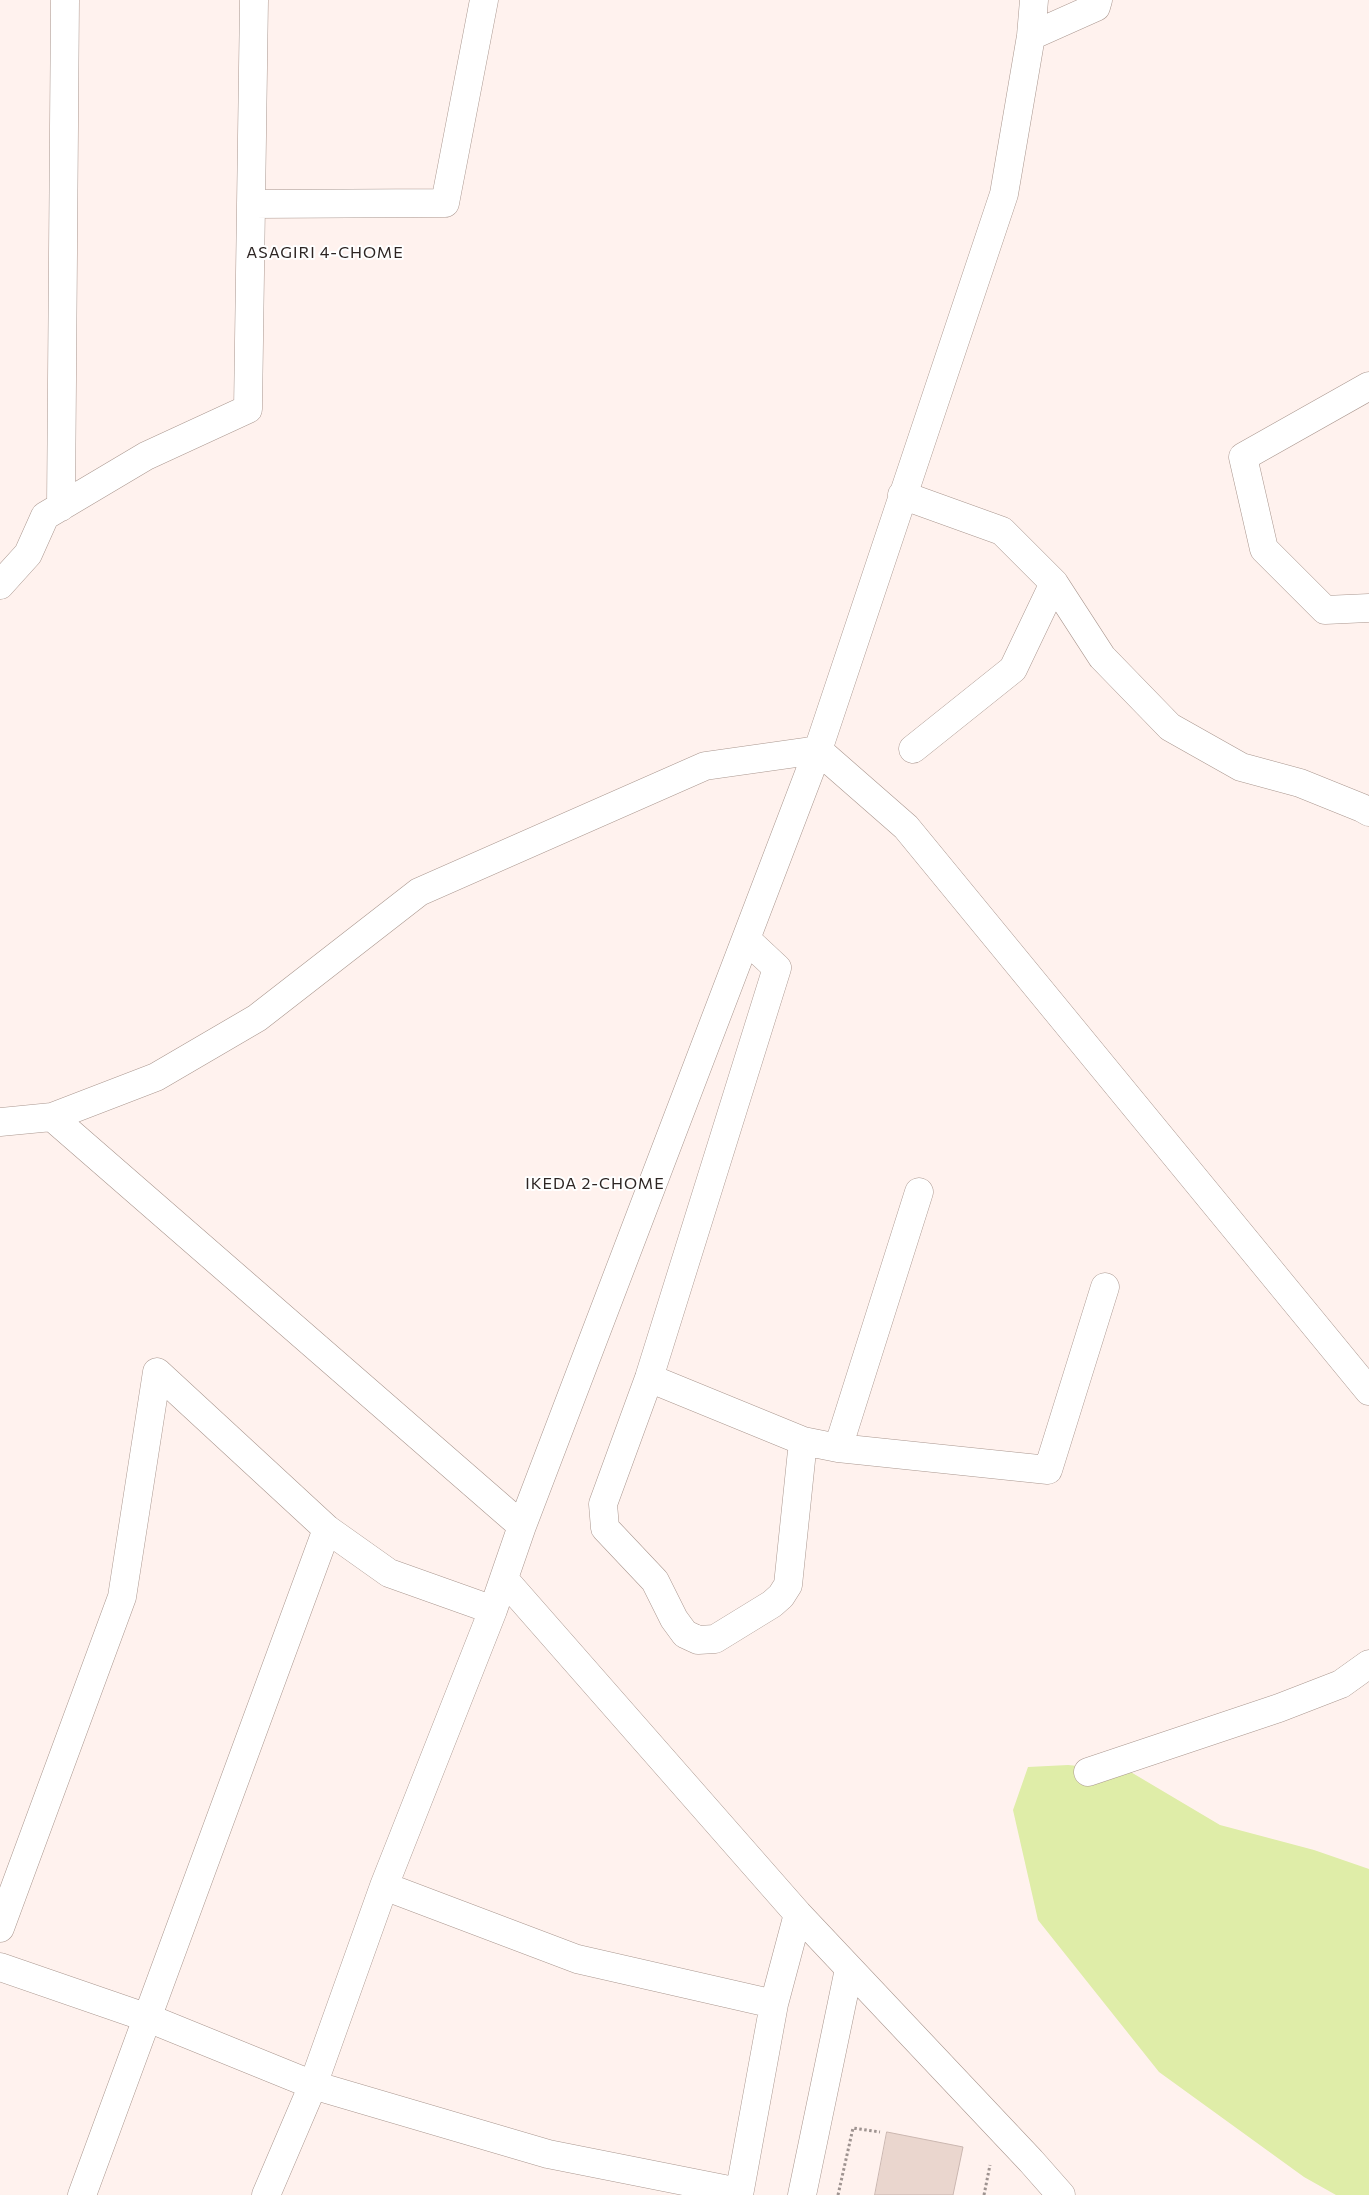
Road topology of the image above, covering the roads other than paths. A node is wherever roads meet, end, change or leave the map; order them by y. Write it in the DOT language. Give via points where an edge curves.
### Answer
graph roads {
  1 [pos="65,0"];
  2 [pos="254,0"];
  3 [pos="484,0"];
  4 [pos="1034,0"];
  5 [pos="1098,0"];
  6 [pos="1031,36"];
  7 [pos="252,204"];
  8 [pos="1369,386"];
  9 [pos="902,495"];
  10 [pos="61,507"];
  11 [pos="1054,583"];
  12 [pos="0,585"];
  13 [pos="1361,604"];
  14 [pos="913,748"];
  15 [pos="818,750"];
  16 [pos="1369,812"];
  17 [pos="746,938"];
  18 [pos="52,1117"];
  19 [pos="0,1122"];
  20 [pos="919,1192"];
  21 [pos="1105,1286"];
  22 [pos="649,1378"];
  23 [pos="1369,1391"];
  24 [pos="803,1441"];
  25 [pos="838,1448"];
  26 [pos="522,1526"];
  27 [pos="327,1529"];
  28 [pos="504,1579"];
  29 [pos="493,1610"];
  30 [pos="1369,1664"];
  31 [pos="1088,1772"];
  32 [pos="384,1886"];
  33 [pos="798,1914"];
  34 [pos="0,1928"];
  35 [pos="0,1967"];
  36 [pos="849,1969"];
  37 [pos="774,2004"];
  38 [pos="148,2018"];
  39 [pos="314,2085"];
  40 [pos="739,2194"];
  41 [pos="82,2195"];
  42 [pos="266,2195"];
  43 [pos="802,2195"];
  44 [pos="1061,2195"];
  1 -- 10 [label="street"];
  2 -- 7 [label="street"];
  3 -- 7 [label="street" via="445,203"];
  4 -- 6 [label="street"];
  5 -- 6 [label="street" via="1096,7"];
  6 -- 9 [label="street" via="1004,194"];
  7 -- 10 [label="street" via="248,409 146,456"];
  8 -- 13 [label="street" via="1243,457 1264,549 1325,610"];
  9 -- 11 [label="street" via="1002,531"];
  9 -- 15 [label="street"];
  10 -- 12 [label="street" via="45,516 28,554"];
  11 -- 14 [label="street" via="1013,669"];
  11 -- 16 [label="street" via="1102,658 1170,727 1241,767 1300,783"];
  15 -- 17 [label="street"];
  15 -- 18 [label="street" via="704,766 419,892 257,1018 156,1077"];
  15 -- 23 [label="street" via="906,827"];
  17 -- 22 [label="street" via="777,968"];
  17 -- 26 [label="street"];
  18 -- 19 [label="street"];
  18 -- 26 [label="street"];
  20 -- 25 [label="street"];
  21 -- 25 [label="street" via="1048,1470"];
  22 -- 24 [label="street"];
  22 -- 24 [label="street" via="602,1504 605,1528 655,1581 685,1634 698,1640 715,1638 772,1604 788,1585"];
  24 -- 25 [label="street"];
  26 -- 28 [label="street"];
  27 -- 29 [label="street" via="389,1573"];
  27 -- 34 [label="street" via="157,1372 122,1596"];
  27 -- 38 [label="street"];
  28 -- 29 [label="street"];
  28 -- 33 [label="street"];
  29 -- 32 [label="street"];
  30 -- 31 [label="street" via="1341,1684 1279,1708"];
  32 -- 37 [label="street" via="577,1959"];
  32 -- 39 [label="street"];
  33 -- 36 [label="street"];
  33 -- 37 [label="street"];
  35 -- 38 [label="street"];
  36 -- 43 [label="street"];
  36 -- 44 [label="street"];
  37 -- 40 [label="street"];
  38 -- 39 [label="street"];
  38 -- 41 [label="street"];
  39 -- 40 [label="street" via="548,2154"];
  39 -- 42 [label="street"];
}
